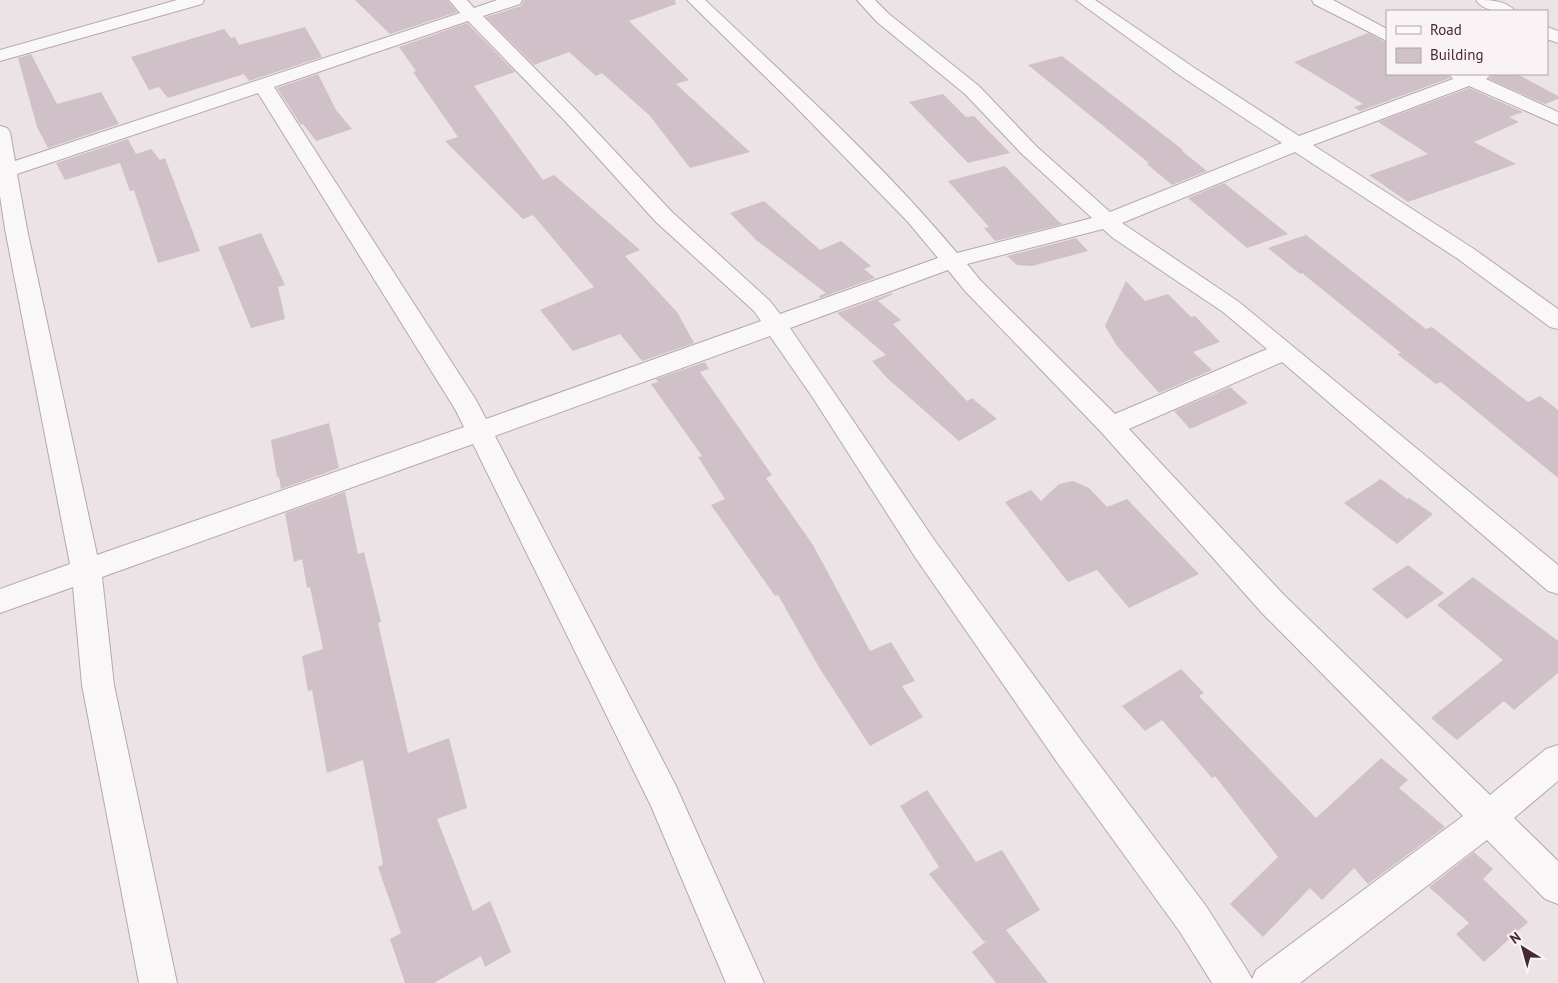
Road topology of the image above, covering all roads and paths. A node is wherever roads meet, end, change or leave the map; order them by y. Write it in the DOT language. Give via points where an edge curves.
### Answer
graph roads {
  1 [pos="196,0"];
  2 [pos="514,0"];
  3 [pos="695,0"];
  4 [pos="865,0"];
  5 [pos="1084,0"];
  6 [pos="1320,0"];
  7 [pos="1484,0"];
  8 [pos="463,7"];
  9 [pos="1504,10"];
  10 [pos="1386,35"];
  11 [pos="0,56"];
  12 [pos="1469,76"];
  13 [pos="263,85"];
  14 [pos="1558,119"];
  15 [pos="0,132"];
  16 [pos="1300,143"];
  17 [pos="6,172"];
  18 [pos="1107,221"];
  19 [pos="952,261"];
  20 [pos="1558,321"];
  21 [pos="776,326"];
  22 [pos="1285,351"];
  23 [pos="1111,426"];
  24 [pos="479,432"];
  25 [pos="86,569"];
  26 [pos="1558,582"];
  27 [pos="0,601"];
  28 [pos="1558,760"];
  29 [pos="1489,817"];
  30 [pos="1558,886"];
  31 [pos="158,983"];
  32 [pos="745,983"];
  33 [pos="1234,983"];
  34 [pos="1269,983"];
  1 -- 11 [label="street"];
  2 -- 8 [label="street"];
  3 -- 19 [label="street" via="872,172 916,217"];
  4 -- 18 [label="street" via="972,90 1029,150"];
  5 -- 16 [label="street" via="1189,73"];
  6 -- 10 [label="street"];
  7 -- 9 [label="street"];
  8 -- 13 [label="street"];
  8 -- 21 [label="street" via="571,116 664,217 762,306"];
  12 -- 14 [label="street"];
  12 -- 16 [label="street"];
  13 -- 17 [label="street"];
  13 -- 24 [label="street" via="467,407"];
  15 -- 17 [label="street"];
  16 -- 18 [label="street"];
  16 -- 20 [label="street" via="1466,254"];
  17 -- 25 [label="street"];
  18 -- 19 [label="street"];
  18 -- 22 [label="street" via="1231,307"];
  19 -- 21 [label="street"];
  19 -- 23 [label="street"];
  21 -- 24 [label="street"];
  21 -- 33 [label="street" via="925,549 1193,919"];
  22 -- 23 [label="street"];
  22 -- 26 [label="street"];
  23 -- 29 [label="street" via="1273,604"];
  24 -- 25 [label="street"];
  24 -- 32 [label="street" via="664,798"];
  25 -- 27 [label="street"];
  25 -- 31 [label="street" via="98,685"];
  28 -- 29 [label="street"];
  29 -- 30 [label="street"];
  29 -- 34 [label="street"];
}
